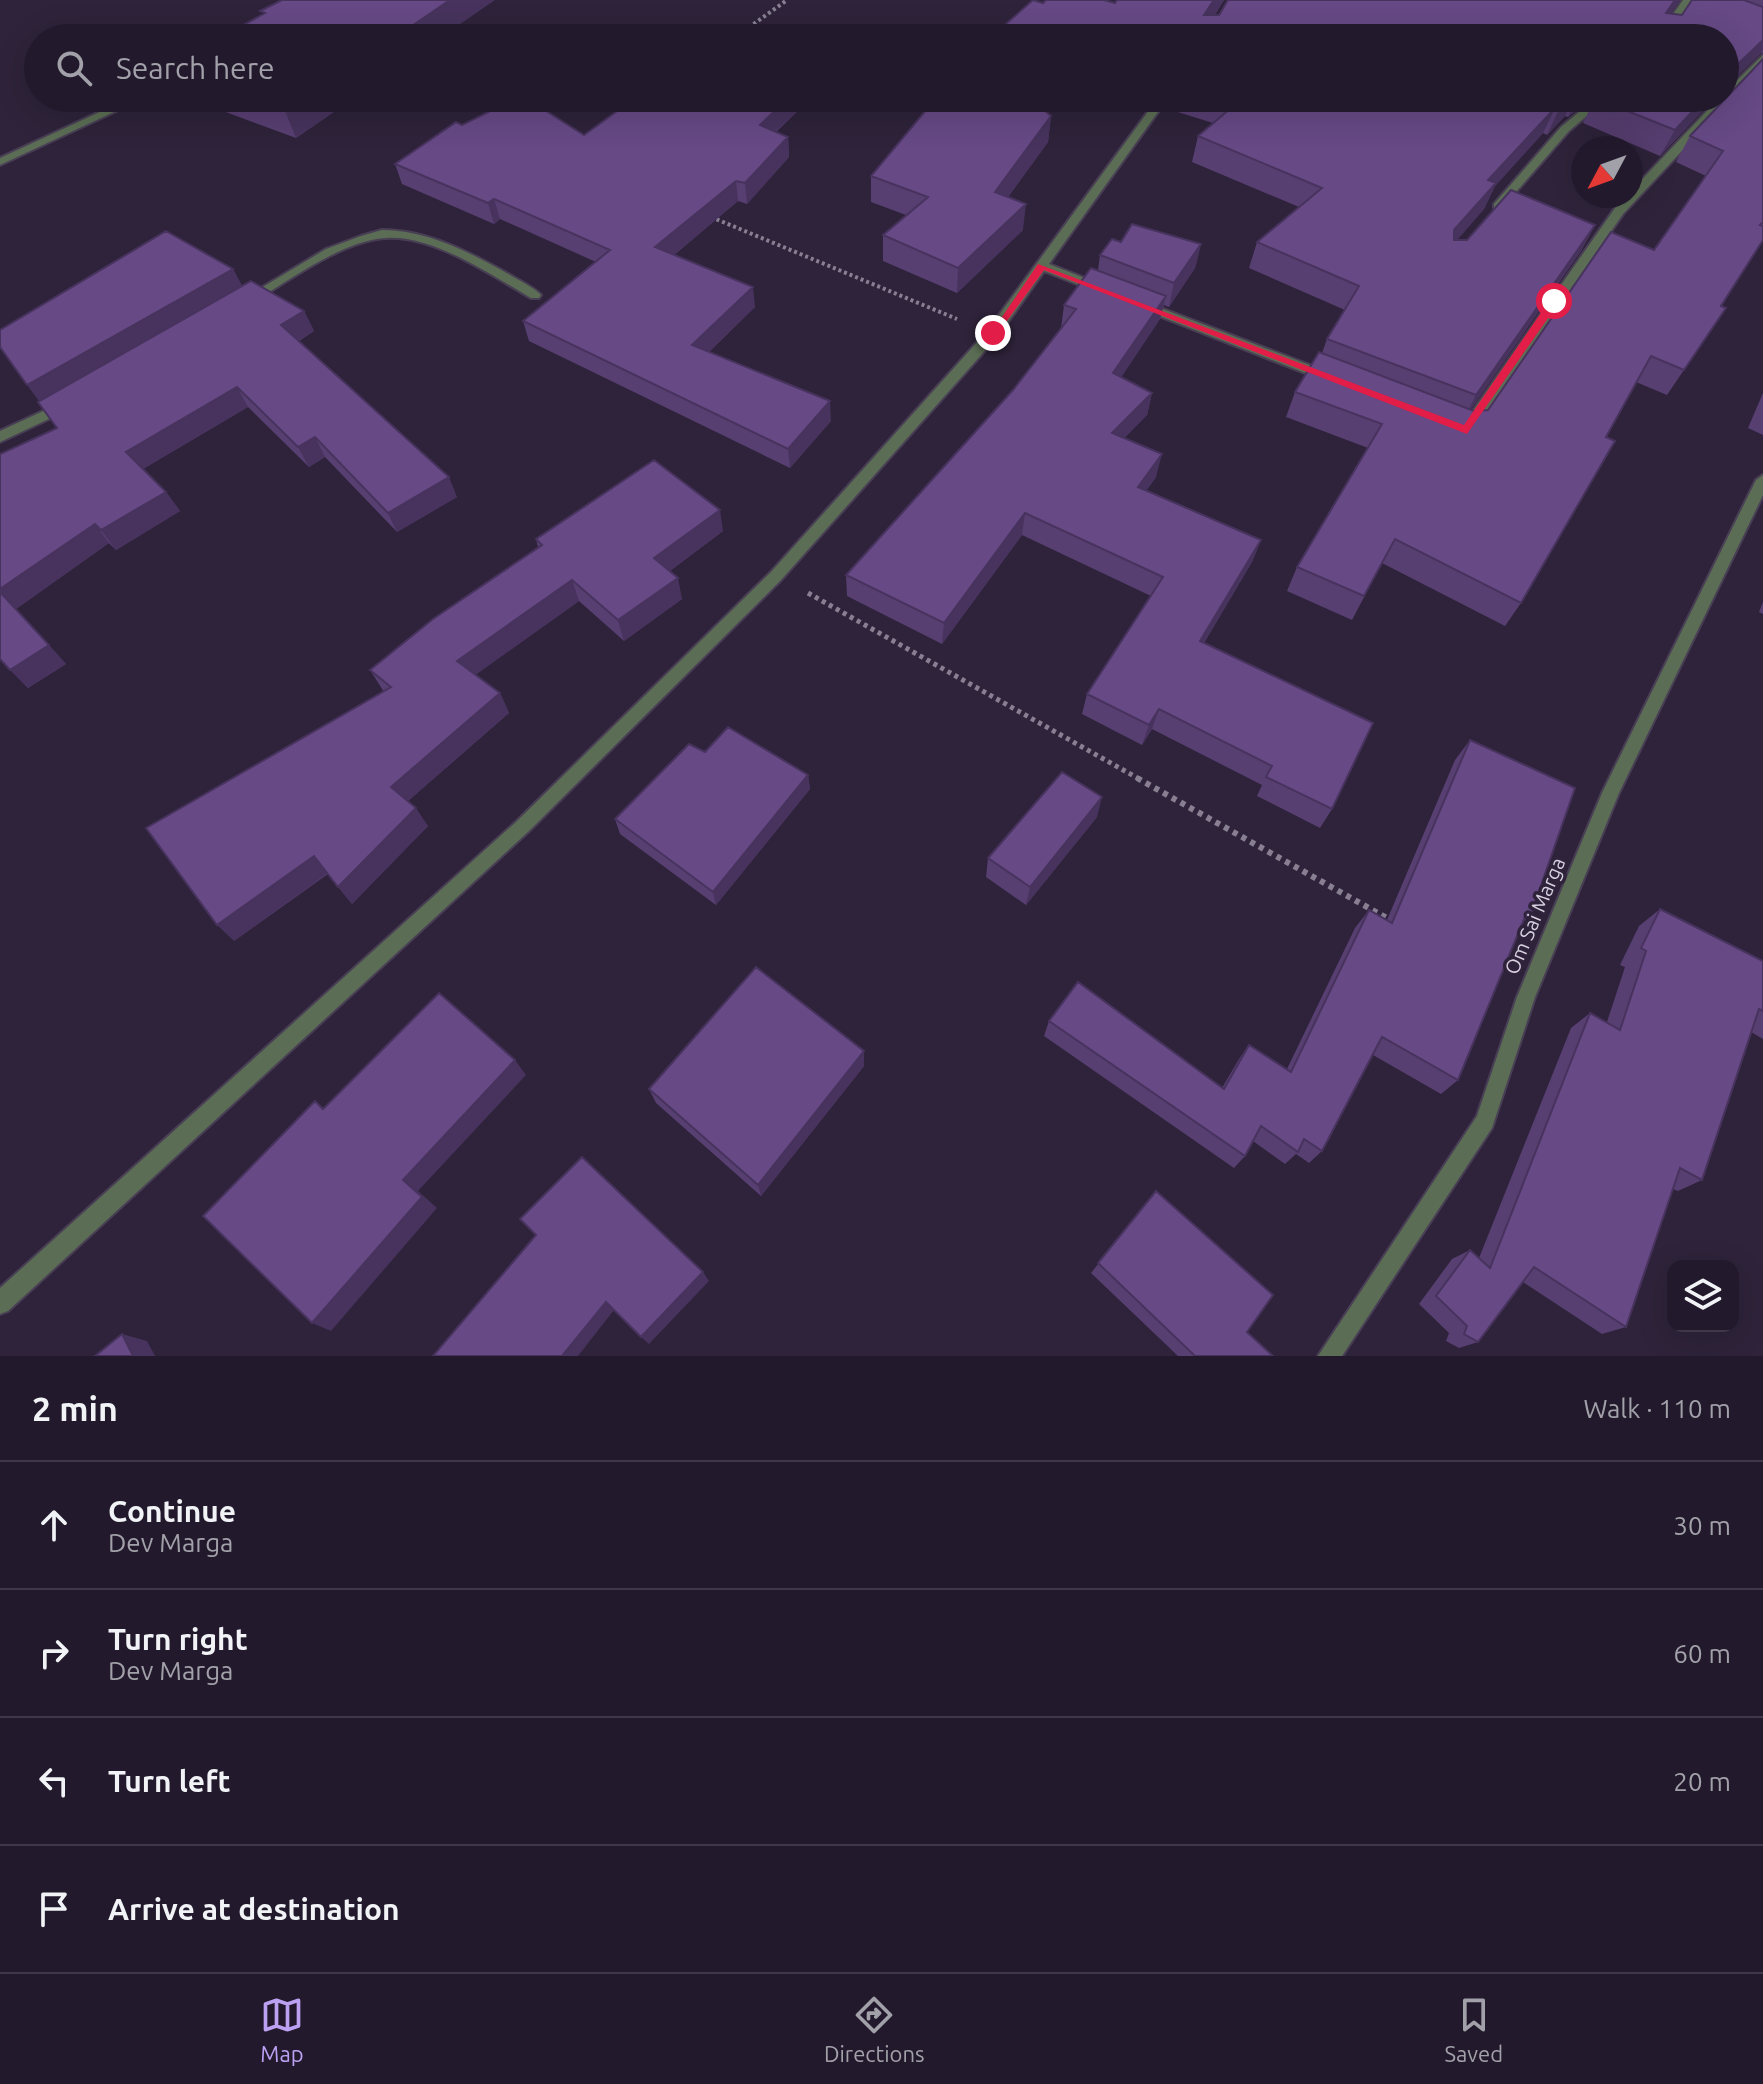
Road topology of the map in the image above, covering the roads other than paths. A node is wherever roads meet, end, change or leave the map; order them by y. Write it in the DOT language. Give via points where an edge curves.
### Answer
graph roads {
  1 [pos="1687,1"];
  2 [pos="1699,7"];
  3 [pos="1671,24"];
  4 [pos="1763,58"];
  5 [pos="1739,84"];
  6 [pos="109,112"];
  7 [pos="1153,112"];
  8 [pos="1586,112"];
  9 [pos="1712,112"];
  10 [pos="0,162"];
  11 [pos="1491,213"];
  12 [pos="1042,266"];
  13 [pos="1115,294"];
  14 [pos="535,295"];
  15 [pos="1130,300"];
  16 [pos="235,307"];
  17 [pos="1349,385"];
  18 [pos="74,400"];
  19 [pos="1452,424"];
  20 [pos="0,437"];
  21 [pos="1763,480"];
  22 [pos="0,1303"];
  23 [pos="1329,1356"];
  1 -- 2 [label="street"];
  1 -- 3 [label="street"];
  4 -- 5 [label="street"];
  6 -- 10 [label="street"];
  7 -- 12 [label="street"];
  8 -- 11 [label="street"];
  9 -- 19 [label="street" via="1619,211 1467,430"];
  12 -- 13 [label="street"];
  12 -- 22 [label="street" via="993,333 776,576 523,826"];
  14 -- 16 [label="street" via="449,248 386,233 359,240"];
  15 -- 17 [label="street"];
  18 -- 20 [label="street"];
  21 -- 23 [label="street, Om Sai Marga" via="1611,793 1526,997 1485,1121"];
}
